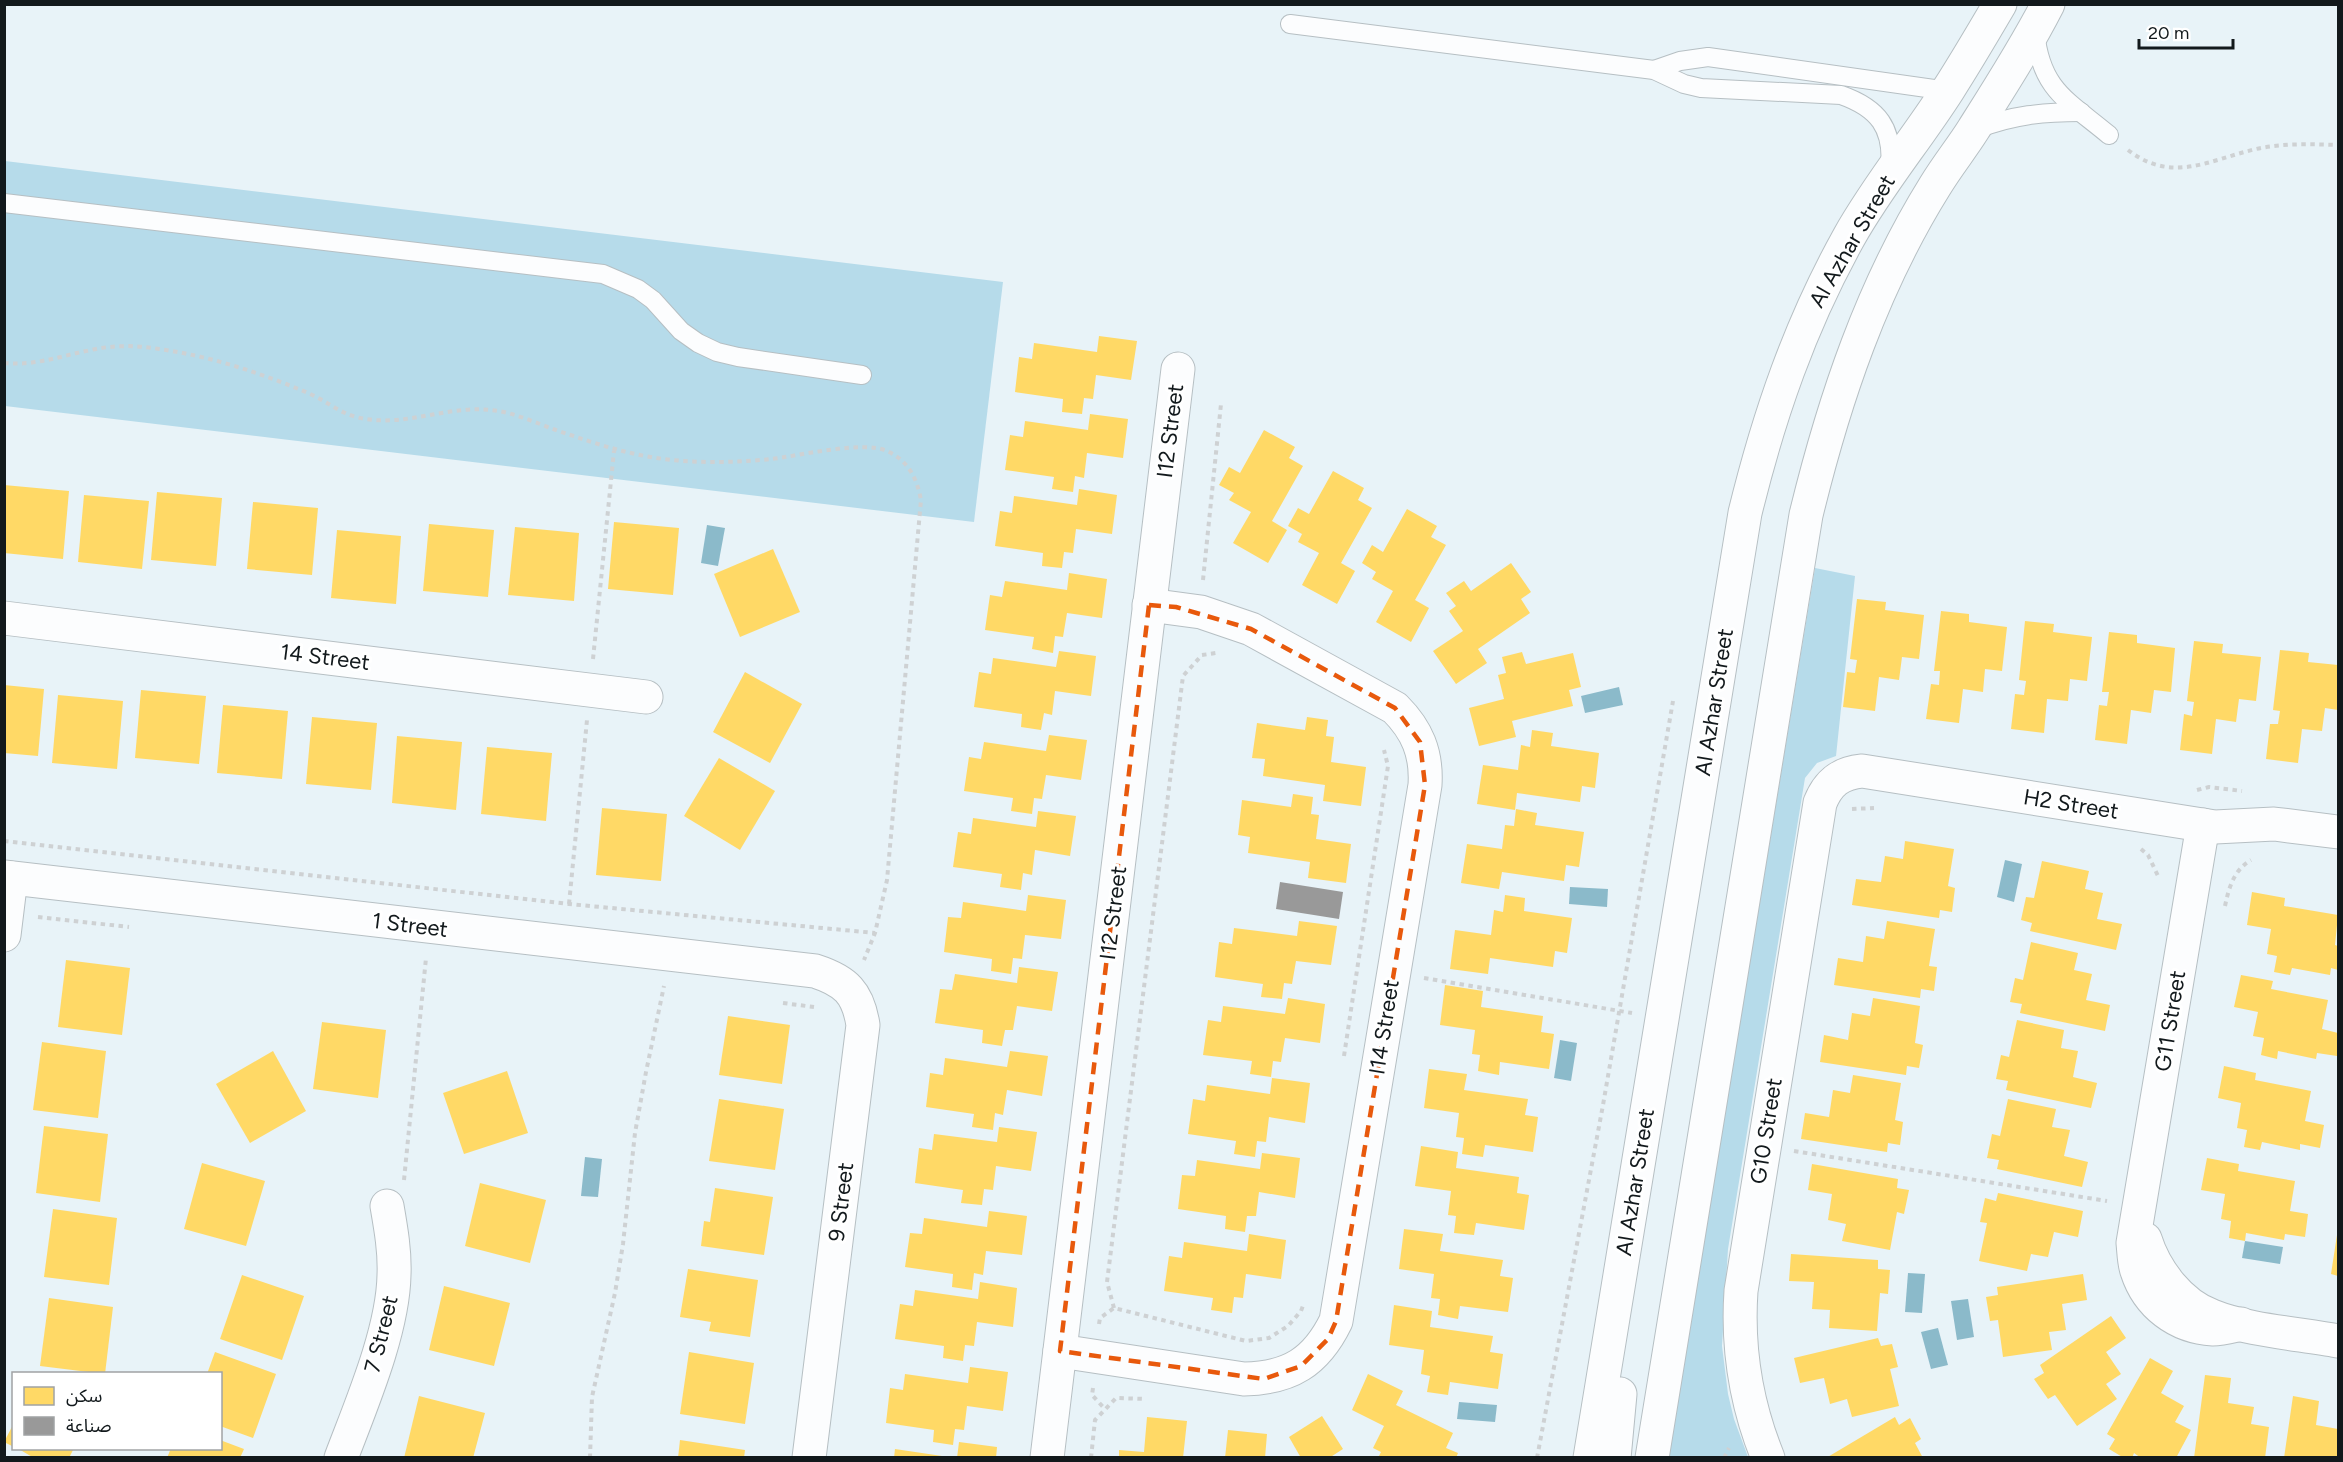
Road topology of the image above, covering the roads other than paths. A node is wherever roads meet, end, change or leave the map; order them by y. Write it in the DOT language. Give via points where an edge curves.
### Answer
graph roads {
  1 [pos="2000,4"];
  2 [pos="2041,17"];
  3 [pos="1290,24"];
  4 [pos="1654,69"];
  5 [pos="1845,76"];
  6 [pos="1948,91"];
  7 [pos="1841,95"];
  8 [pos="2081,112"];
  9 [pos="1972,131"];
  10 [pos="2109,135"];
  11 [pos="1889,173"];
  12 [pos="4,203"];
  13 [pos="1178,369"];
  14 [pos="862,375"];
  15 [pos="1149,605"];
  16 [pos="4,618"];
  17 [pos="646,697"];
  18 [pos="1838,777"];
  19 [pos="2203,825"];
  20 [pos="2338,832"];
  21 [pos="8,878"];
  22 [pos="4,935"];
  23 [pos="815,971"];
  24 [pos="395,1194"];
  25 [pos="1614,1312"];
  26 [pos="2338,1341"];
  27 [pos="1060,1351"];
  28 [pos="341,1458"];
  29 [pos="809,1458"];
  30 [pos="1047,1458"];
  31 [pos="1590,1458"];
  32 [pos="1614,1458"];
  33 [pos="1652,1458"];
  34 [pos="1768,1458"];
  1 -- 6 [label="street, Al Azhar Street"];
  2 -- 8 [label="lane" via="2037,55 2046,77 2061,97"];
  2 -- 9 [label="street, Al Azhar Street"];
  3 -- 4 [label="lane"];
  4 -- 5 [label="lane" via="1708,57"];
  4 -- 7 [label="lane" via="1668,78 1701,88"];
  5 -- 6 [label="lane"];
  5 -- 7 [label="lane"];
  6 -- 11 [label="street, Al Azhar Street"];
  7 -- 11 [label="lane" via="1861,102 1877,115 1887,133"];
  8 -- 9 [label="lane" via="2025,114"];
  8 -- 10 [label="lane"];
  9 -- 33 [label="street, Al Azhar Street" via="1900,248 1870,312 1826,435 1806,515"];
  11 -- 25 [label="street, Al Azhar Street" via="1815,302 1786,370 1745,513"];
  12 -- 14 [label="lane" via="603,274 638,289 681,330 717,352"];
  13 -- 15 [label="street, I12 Street"];
  15 -- 27 [label="street, I12 Street"];
  15 -- 27 [label="street, I14 Street" via="1202,612 1251,629 1395,708 1420,742 1425,785 1336,1321 1328,1339 1300,1366 1283,1374 1244,1379"];
  16 -- 17 [label="street, 14 Street"];
  18 -- 19 [label="street, H2 Street" via="1862,771"];
  18 -- 34 [label="street, G10 Street" via="1820,803 1741,1292 1744,1376 1749,1404"];
  19 -- 20 [label="street, H2 Street" via="2274,824"];
  19 -- 26 [label="street, G11 Street" via="2125,1210 2136,1269 2147,1294 2165,1313 2189,1325 2215,1329 2241,1324"];
  21 -- 22 [label="street"];
  21 -- 23 [label="street, 1 Street"];
  23 -- 29 [label="street, 9 Street" via="833,976 849,989 860,1006 863,1025"];
  24 -- 28 [label="street, 7 Street" via="390,1311"];
  25 -- 31 [label="street, Al Azhar Street"];
  25 -- 32 [label="street" via="1620,1374"];
  27 -- 30 [label="street, I12 Street"];
}
